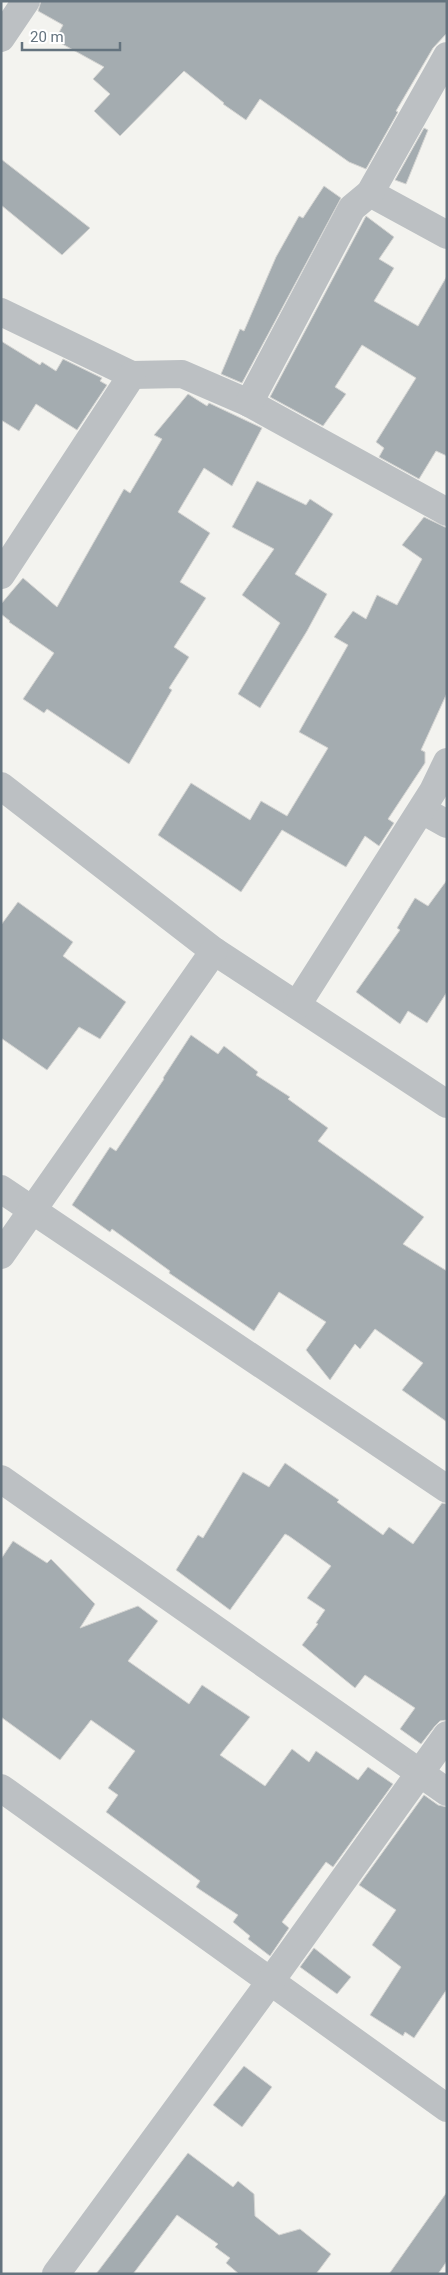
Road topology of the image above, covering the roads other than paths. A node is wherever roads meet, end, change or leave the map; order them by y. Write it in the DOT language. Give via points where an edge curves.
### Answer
graph roads {
  1 [pos="447,56"];
  2 [pos="370,193"];
  3 [pos="447,236"];
  4 [pos="1,312"];
  5 [pos="132,375"];
  6 [pos="249,403"];
  7 [pos="447,512"];
  8 [pos="1,575"];
  9 [pos="447,762"];
  10 [pos="1,786"];
  11 [pos="422,810"];
  12 [pos="447,824"];
  13 [pos="214,951"];
  14 [pos="297,1005"];
  15 [pos="447,1104"];
  16 [pos="1,1189"];
  17 [pos="32,1211"];
  18 [pos="1,1255"];
  19 [pos="1,1479"];
  20 [pos="447,1489"];
  21 [pos="447,1735"];
  22 [pos="420,1774"];
  23 [pos="1,1788"];
  24 [pos="447,1792"];
  25 [pos="270,1982"];
  26 [pos="447,2108"];
  27 [pos="56,2274"];
  1 -- 2 [label="street"];
  2 -- 3 [label="street"];
  2 -- 6 [label="street" via="352,208"];
  4 -- 5 [label="street"];
  5 -- 6 [label="street" via="182,374"];
  5 -- 8 [label="street"];
  6 -- 7 [label="street"];
  9 -- 11 [label="street"];
  10 -- 13 [label="street"];
  11 -- 12 [label="street"];
  11 -- 14 [label="street"];
  13 -- 14 [label="street"];
  13 -- 17 [label="street"];
  14 -- 15 [label="street"];
  16 -- 17 [label="street"];
  17 -- 18 [label="street"];
  17 -- 20 [label="street"];
  19 -- 22 [label="street"];
  21 -- 22 [label="street"];
  22 -- 24 [label="street"];
  22 -- 25 [label="street"];
  23 -- 25 [label="street"];
  25 -- 26 [label="street"];
  25 -- 27 [label="street"];
}
